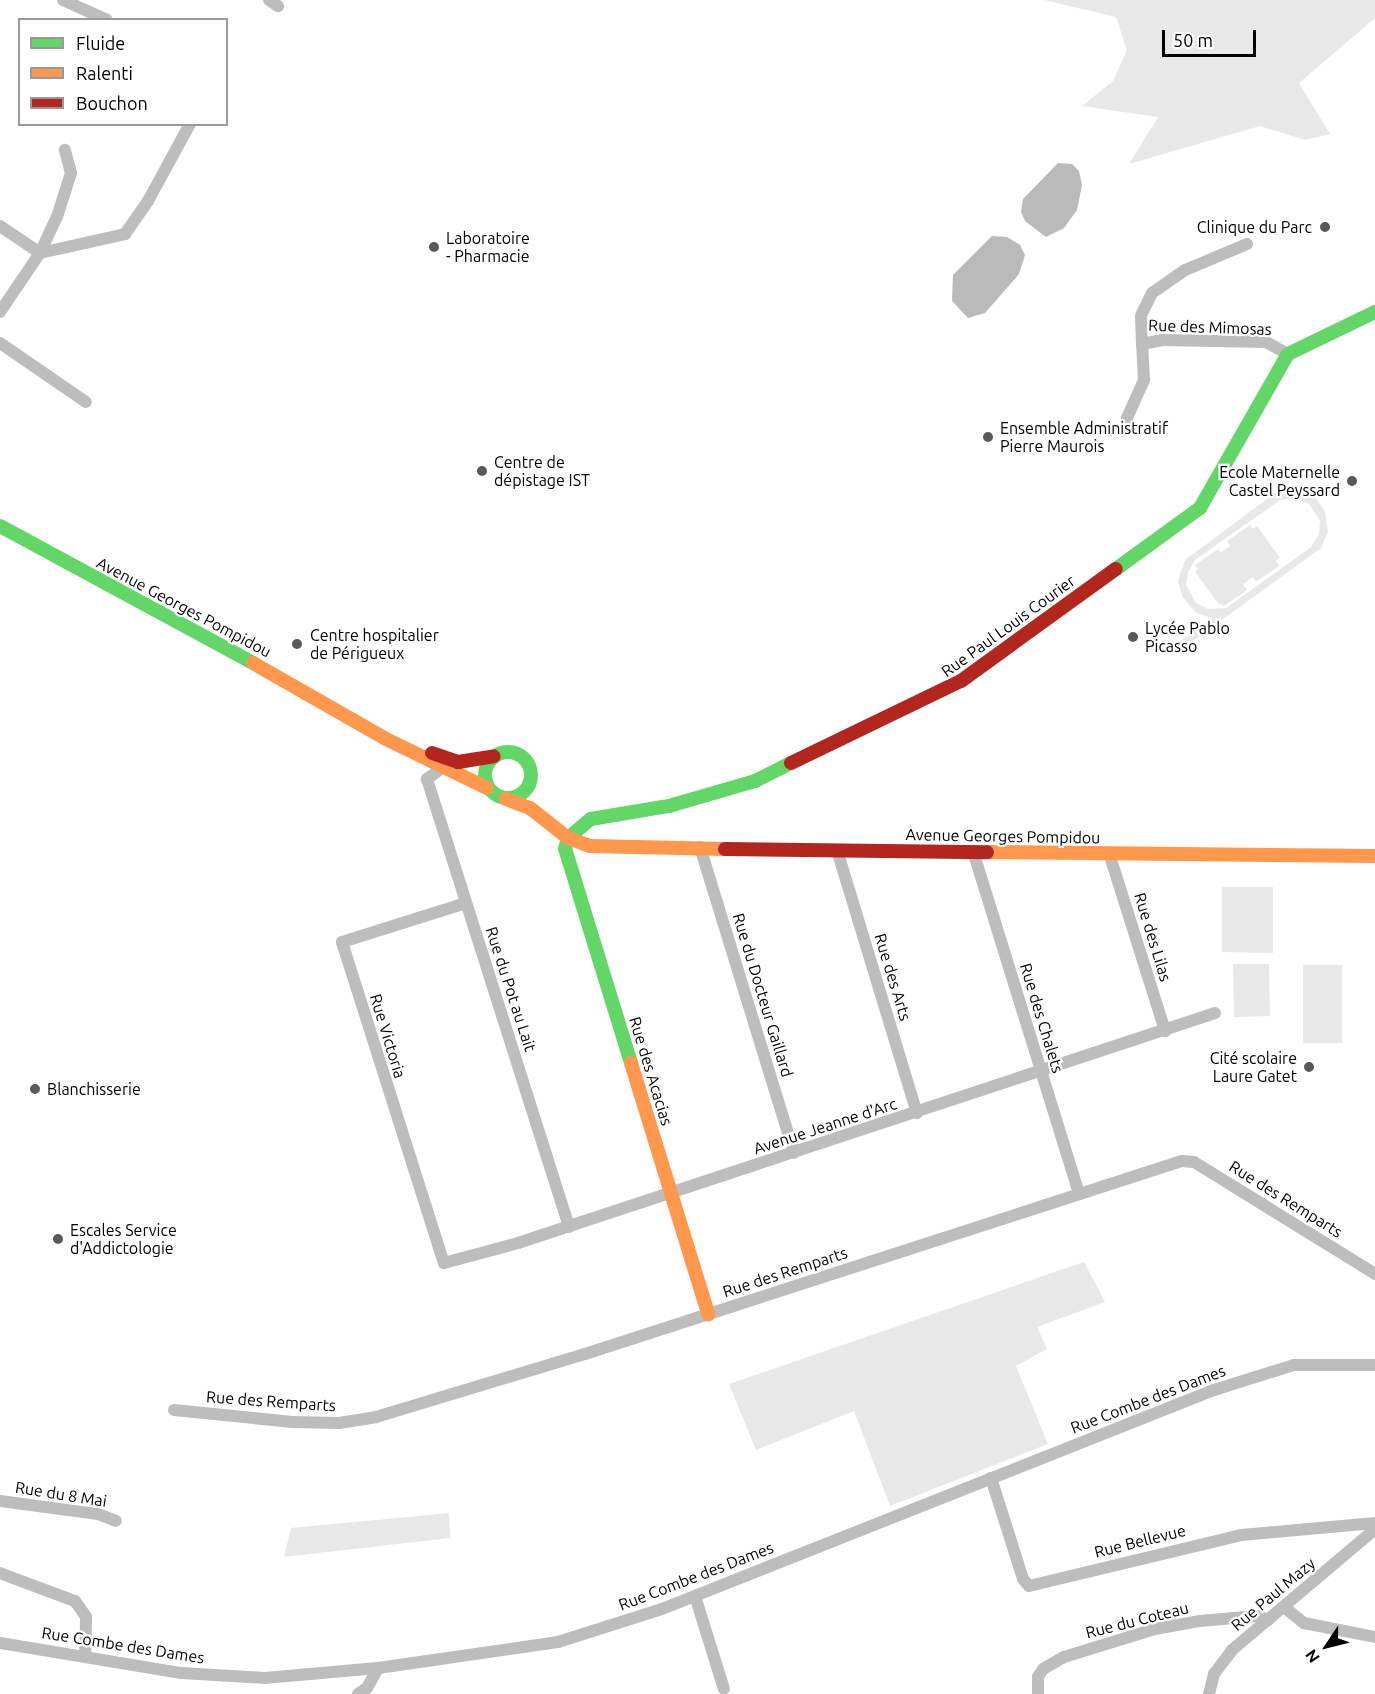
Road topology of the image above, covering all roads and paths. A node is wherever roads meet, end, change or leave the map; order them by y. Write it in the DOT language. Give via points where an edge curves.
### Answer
graph roads {
  1 [pos="63,0"];
  2 [pos="102,18"];
  3 [pos="189,126"];
  4 [pos="65,150"];
  5 [pos="0,226"];
  6 [pos="1247,244"];
  7 [pos="40,253"];
  8 [pos="0,312"];
  9 [pos="1373,317"];
  10 [pos="0,343"];
  11 [pos="1142,344"];
  12 [pos="1288,354"];
  13 [pos="86,402"];
  14 [pos="1127,418"];
  15 [pos="0,526"];
  16 [pos="352,717"];
  17 [pos="494,756"];
  18 [pos="442,768"];
  19 [pos="530,784"];
  20 [pos="488,788"];
  21 [pos="506,799"];
  22 [pos="572,833"];
  23 [pos="700,847"];
  24 [pos="837,850"];
  25 [pos="973,851"];
  26 [pos="1109,853"];
  27 [pos="1375,856"];
  28 [pos="466,903"];
  29 [pos="1215,1013"];
  30 [pos="1165,1031"];
  31 [pos="1042,1072"];
  32 [pos="917,1113"];
  33 [pos="794,1154"];
  34 [pos="672,1193"];
  35 [pos="1080,1194"];
  36 [pos="569,1227"];
  37 [pos="444,1263"];
  38 [pos="1375,1274"];
  39 [pos="708,1314"];
  40 [pos="1375,1365"];
  41 [pos="174,1410"];
  42 [pos="990,1478"];
  43 [pos="0,1501"];
  44 [pos="116,1521"];
  45 [pos="1375,1523"];
  46 [pos="1375,1529"];
  47 [pos="0,1573"];
  48 [pos="695,1596"];
  49 [pos="1284,1607"];
  50 [pos="1268,1620"];
  51 [pos="1375,1637"];
  52 [pos="0,1643"];
  53 [pos="84,1656"];
  54 [pos="378,1668"];
  55 [pos="724,1689"];
  56 [pos="358,1694"];
  57 [pos="1038,1694"];
  58 [pos="1209,1694"];
  1 -- 2 [label="street"];
  3 -- 7 [label="street" via="125,234"];
  4 -- 7 [label="street" via="70,173 57,218"];
  5 -- 7 [label="street"];
  6 -- 11 [label="street, Rue des Mimosas" via="1185,270 1152,293 1141,316"];
  7 -- 8 [label="street"];
  9 -- 12 [label="main road"];
  10 -- 13 [label="street"];
  11 -- 12 [label="street, Rue des Mimosas" via="1163,340 1266,342"];
  11 -- 14 [label="street" via="1144,380"];
  12 -- 22 [label="main road, Rue Paul Louis Courier" via="1200,508 961,681 755,781 669,806 603,816"];
  15 -- 16 [label="main road, Avenue Georges Pompidou"];
  16 -- 17 [label="main road, Avenue Georges Pompidou" via="389,729 458,762"];
  16 -- 18 [label="main road, Avenue Georges Pompidou"];
  17 -- 19 [label="main road" via="513,752 523,757 530,766"];
  17 -- 20 [label="main road" via="485,768"];
  18 -- 20 [label="main road, Avenue Georges Pompidou"];
  18 -- 28 [label="street, Rue du Pot au Lait" via="427,779"];
  19 -- 21 [label="main road" via="519,796"];
  19 -- 22 [label="main road, Avenue Georges Pompidou" via="549,811"];
  20 -- 21 [label="main road"];
  21 -- 22 [label="main road, Avenue Georges Pompidou"];
  22 -- 23 [label="main road, Avenue Georges Pompidou" via="590,846"];
  22 -- 34 [label="main road, Rue des Acacias" via="566,849"];
  23 -- 24 [label="main road, Avenue Georges Pompidou"];
  23 -- 33 [label="street, Rue du Docteur Gaillard"];
  24 -- 25 [label="main road, Avenue Georges Pompidou"];
  24 -- 32 [label="street, Rue des Arts"];
  25 -- 26 [label="main road, Avenue Georges Pompidou"];
  25 -- 31 [label="street, Rue des Chalets"];
  26 -- 27 [label="main road, Avenue Georges Pompidou"];
  26 -- 30 [label="street, Rue des Lilas"];
  28 -- 36 [label="street, Rue du Pot au Lait"];
  28 -- 37 [label="street, Rue Victoria" via="342,942"];
  29 -- 30 [label="street, Avenue Jeanne d'Arc"];
  30 -- 31 [label="street, Avenue Jeanne d'Arc"];
  31 -- 32 [label="street, Avenue Jeanne d'Arc"];
  31 -- 35 [label="street, Rue des Chalets"];
  32 -- 33 [label="street, Avenue Jeanne d'Arc"];
  33 -- 34 [label="street, Avenue Jeanne d'Arc"];
  34 -- 36 [label="street, Avenue Jeanne d'Arc"];
  34 -- 39 [label="main road, Rue des Acacias"];
  35 -- 38 [label="street, Rue des Remparts" via="1182,1161 1194,1162"];
  35 -- 39 [label="street, Rue des Remparts"];
  36 -- 37 [label="street, Avenue Jeanne d'Arc"];
  39 -- 41 [label="street, Rue des Remparts" via="355,1422 292,1422"];
  40 -- 42 [label="street, Rue Combe des Dames" via="1315,1362 1284,1368 1137,1419"];
  42 -- 45 [label="street, Rue Bellevue" via="1023,1579 1029,1586 1241,1535"];
  42 -- 48 [label="street, Rue Combe des Dames"];
  43 -- 44 [label="street, Rue du 8 Mai" via="98,1514"];
  46 -- 49 [label="street, Rue Paul Mazy"];
  47 -- 53 [label="street" via="75,1601 86,1617"];
  48 -- 54 [label="street, Rue Combe des Dames" via="558,1642"];
  48 -- 55 [label="street"];
  49 -- 50 [label="street, Rue Paul Mazy"];
  49 -- 51 [label="street" via="1304,1623"];
  50 -- 57 [label="street, Rue du Coteau" via="1257,1616 1155,1629 1064,1657 1043,1669 1038,1677"];
  50 -- 58 [label="street, Rue Paul Mazy" via="1222,1660"];
  52 -- 53 [label="street, Rue Combe des Dames"];
  53 -- 54 [label="street, Rue Combe des Dames" via="182,1673 265,1678"];
  54 -- 56 [label="street"];
}
